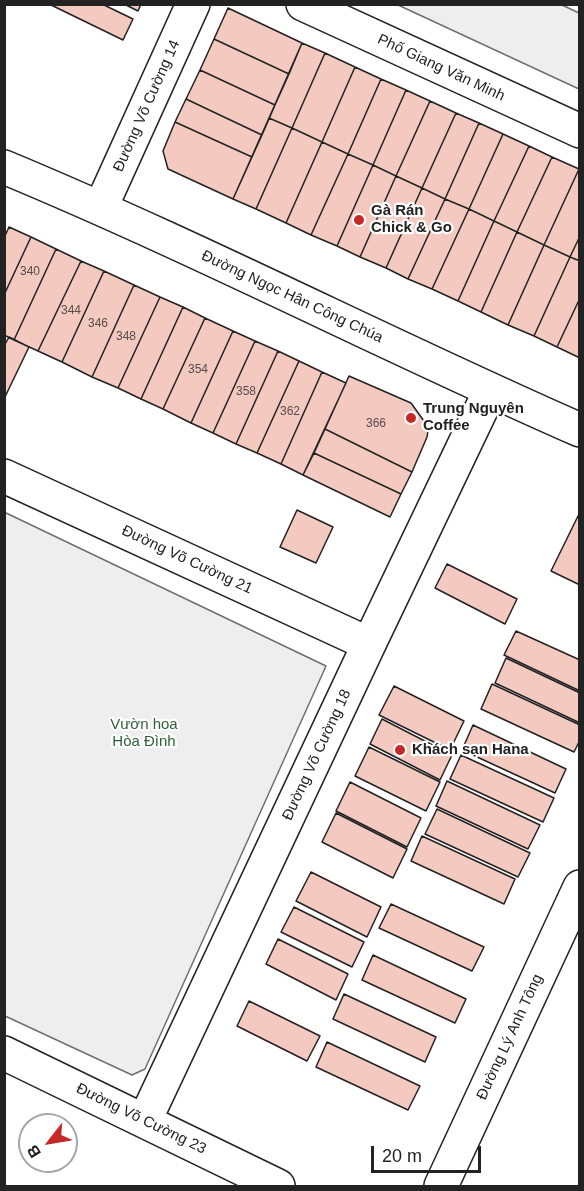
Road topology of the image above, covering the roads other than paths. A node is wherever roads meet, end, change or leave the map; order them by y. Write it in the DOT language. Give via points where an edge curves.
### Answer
graph roads {
  1 [pos="193,4"];
  2 [pos="303,4"];
  3 [pos="579,131"];
  4 [pos="4,167"];
  5 [pos="101,207"];
  6 [pos="490,391"];
  7 [pos="579,430"];
  8 [pos="4,476"];
  9 [pos="369,644"];
  10 [pos="579,887"];
  11 [pos="4,1053"];
  12 [pos="145,1120"];
  13 [pos="278,1186"];
  14 [pos="441,1186"];
  1 -- 5 [label="street, Đường Võ Cường 14"];
  2 -- 3 [label="street, Phố Giang Văn Minh"];
  4 -- 5 [label="street, Đường Ngọc Hân Công Chúa"];
  5 -- 6 [label="street, Đường Ngọc Hân Công Chúa"];
  6 -- 7 [label="street, Đường Ngọc Hân Công Chúa"];
  6 -- 9 [label="street, Đường Võ Cường 18"];
  8 -- 9 [label="street, Đường Võ Cường 21"];
  9 -- 12 [label="street, Đường Võ Cường 18"];
  10 -- 14 [label="street, Đường Lý Anh Tông"];
  11 -- 12 [label="street, Đường Võ Cường 23"];
  12 -- 13 [label="street, Đường Võ Cường 23"];
}
